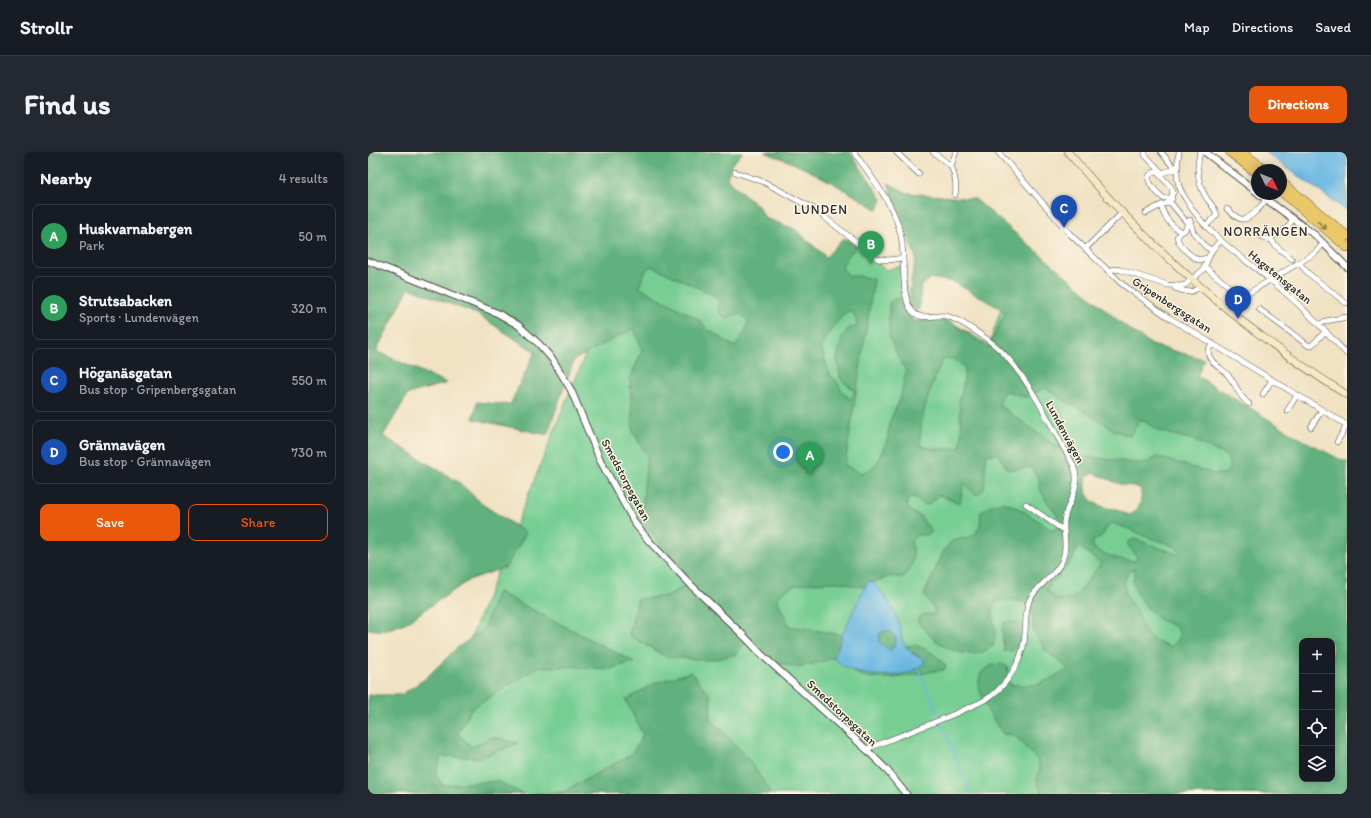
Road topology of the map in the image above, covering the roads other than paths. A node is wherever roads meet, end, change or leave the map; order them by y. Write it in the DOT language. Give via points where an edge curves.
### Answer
graph roads {
  1 [pos="854,152"];
  2 [pos="896,152"];
  3 [pos="933,152"];
  4 [pos="956,152"];
  5 [pos="998,152"];
  6 [pos="1068,152"];
  7 [pos="1145,152"];
  8 [pos="1161,152"];
  9 [pos="1179,152"];
  10 [pos="1200,152"];
  11 [pos="1205,152"];
  12 [pos="1230,152"];
  13 [pos="1242,152"];
  14 [pos="1258,164"];
  15 [pos="951,166"];
  16 [pos="1176,168"];
  17 [pos="1251,168"];
  18 [pos="735,172"];
  19 [pos="918,174"];
  20 [pos="1287,187"];
  21 [pos="1251,188"];
  22 [pos="1183,194"];
  23 [pos="955,196"];
  24 [pos="1287,196"];
  25 [pos="1171,200"];
  26 [pos="1265,200"];
  27 [pos="1267,200"];
  28 [pos="1161,205"];
  29 [pos="1227,210"];
  30 [pos="1122,212"];
  31 [pos="1194,212"];
  32 [pos="1146,213"];
  33 [pos="1293,219"];
  34 [pos="1189,222"];
  35 [pos="1206,226"];
  36 [pos="1253,230"];
  37 [pos="1181,232"];
  38 [pos="1347,236"];
  39 [pos="1270,238"];
  40 [pos="1221,240"];
  41 [pos="1324,243"];
  42 [pos="1347,247"];
  43 [pos="1085,249"];
  44 [pos="1211,253"];
  45 [pos="903,258"];
  46 [pos="1292,259"];
  47 [pos="368,261"];
  48 [pos="1299,263"];
  49 [pos="1205,267"];
  50 [pos="1347,267"];
  51 [pos="1108,271"];
  52 [pos="1191,280"];
  53 [pos="1272,280"];
  54 [pos="1168,285"];
  55 [pos="1199,287"];
  56 [pos="1346,303"];
  57 [pos="1259,309"];
  58 [pos="1347,317"];
  59 [pos="1320,324"];
  60 [pos="1326,331"];
  61 [pos="1212,343"];
  62 [pos="1347,354"];
  63 [pos="1272,380"];
  64 [pos="1263,394"];
  65 [pos="1297,395"];
  66 [pos="1347,395"];
  67 [pos="1249,404"];
  68 [pos="1322,410"];
  69 [pos="1287,411"];
  70 [pos="1347,425"];
  71 [pos="1311,427"];
  72 [pos="1337,442"];
  73 [pos="1026,504"];
  74 [pos="1064,530"];
  75 [pos="866,749"];
  76 [pos="906,794"];
  1 -- 45 [label="street, Lundenvägen" via="893,213 902,239"];
  2 -- 19 [label="street"];
  3 -- 15 [label="street"];
  4 -- 15 [label="street"];
  5 -- 43 [label="street, Gripenbergsgatan"];
  6 -- 30 [label="main road"];
  7 -- 16 [label="street" via="1145,156 1162,173"];
  8 -- 16 [label="street"];
  9 -- 16 [label="street, Hagstensgatan"];
  10 -- 35 [label="street" via="1200,183 1217,215"];
  11 -- 21 [label="street"];
  12 -- 17 [label="highway"];
  13 -- 14 [label="highway"];
  15 -- 23 [label="street" via="954,171"];
  16 -- 22 [label="street, Hagstensgatan"];
  18 -- 45 [label="street" via="764,182 814,209 878,259"];
  20 -- 38 [label="highway"];
  22 -- 25 [label="street"];
  22 -- 31 [label="street, Hagstensgatan"];
  24 -- 42 [label="highway, one-way"];
  25 -- 25 [label="street" via="1158,194 1149,182 1148,176 1151,173 1157,172 1173,190"];
  25 -- 28 [label="street"];
  25 -- 34 [label="street"];
  26 -- 29 [label="street" via="1260,208 1243,219"];
  27 -- 33 [label="street"];
  28 -- 32 [label="street"];
  28 -- 37 [label="street" via="1168,220"];
  30 -- 43 [label="street"];
  30 -- 52 [label="main road"];
  31 -- 34 [label="street"];
  31 -- 35 [label="street, Hagstensgatan"];
  33 -- 39 [label="street" via="1287,228"];
  33 -- 41 [label="street"];
  34 -- 37 [label="street"];
  34 -- 44 [label="street" via="1193,232"];
  35 -- 40 [label="street, Hagstensgatan"];
  36 -- 39 [label="street" via="1268,240"];
  37 -- 44 [label="street" via="1178,240 1193,257 1198,260 1208,258"];
  39 -- 46 [label="street"];
  40 -- 44 [label="street"];
  40 -- 53 [label="street, Hagstensgatan"];
  41 -- 48 [label="street" via="1315,253"];
  41 -- 50 [label="street"];
  43 -- 51 [label="street, Gripenbergsgatan"];
  44 -- 49 [label="street"];
  45 -- 74 [label="street, Lundenvägen" via="908,303 914,313 923,318 938,316 954,319 997,347 1010,360 1039,403 1075,472 1075,489 1065,514"];
  47 -- 75 [label="street, Smedstorpsgatan" via="497,313 518,325 539,344 554,360 571,390 601,462 636,525 762,656"];
  48 -- 53 [label="street"];
  48 -- 56 [label="street"];
  49 -- 52 [label="street"];
  49 -- 53 [label="street" via="1242,297"];
  51 -- 54 [label="street" via="1121,270"];
  51 -- 61 [label="street, Gripenbergsgatan" via="1147,303"];
  52 -- 54 [label="street" via="1185,285"];
  52 -- 55 [label="main road"];
  53 -- 59 [label="street, Hagstensgatan"];
  54 -- 55 [label="street" via="1190,292"];
  55 -- 66 [label="main road" via="1279,350"];
  57 -- 60 [label="street" via="1309,346"];
  58 -- 59 [label="street"];
  59 -- 60 [label="street, Hagstensgatan"];
  60 -- 62 [label="street, Hagstensgatan"];
  61 -- 63 [label="street, Gripenbergsgatan"];
  61 -- 67 [label="street, Gripenbergsgatan" via="1208,352 1210,358 1227,374 1240,396"];
  63 -- 64 [label="street"];
  63 -- 65 [label="street, Gripenbergsgatan"];
  65 -- 68 [label="street, Gripenbergsgatan"];
  65 -- 69 [label="street"];
  68 -- 70 [label="street, Gripenbergsgatan"];
  68 -- 71 [label="street"];
  70 -- 72 [label="street"];
  73 -- 74 [label="street"];
  74 -- 75 [label="street, Lundenvägen" via="1065,547 1061,562 1029,602 1022,654 1002,686 985,700"];
  75 -- 76 [label="street, Smedstorpsgatan"];
}
